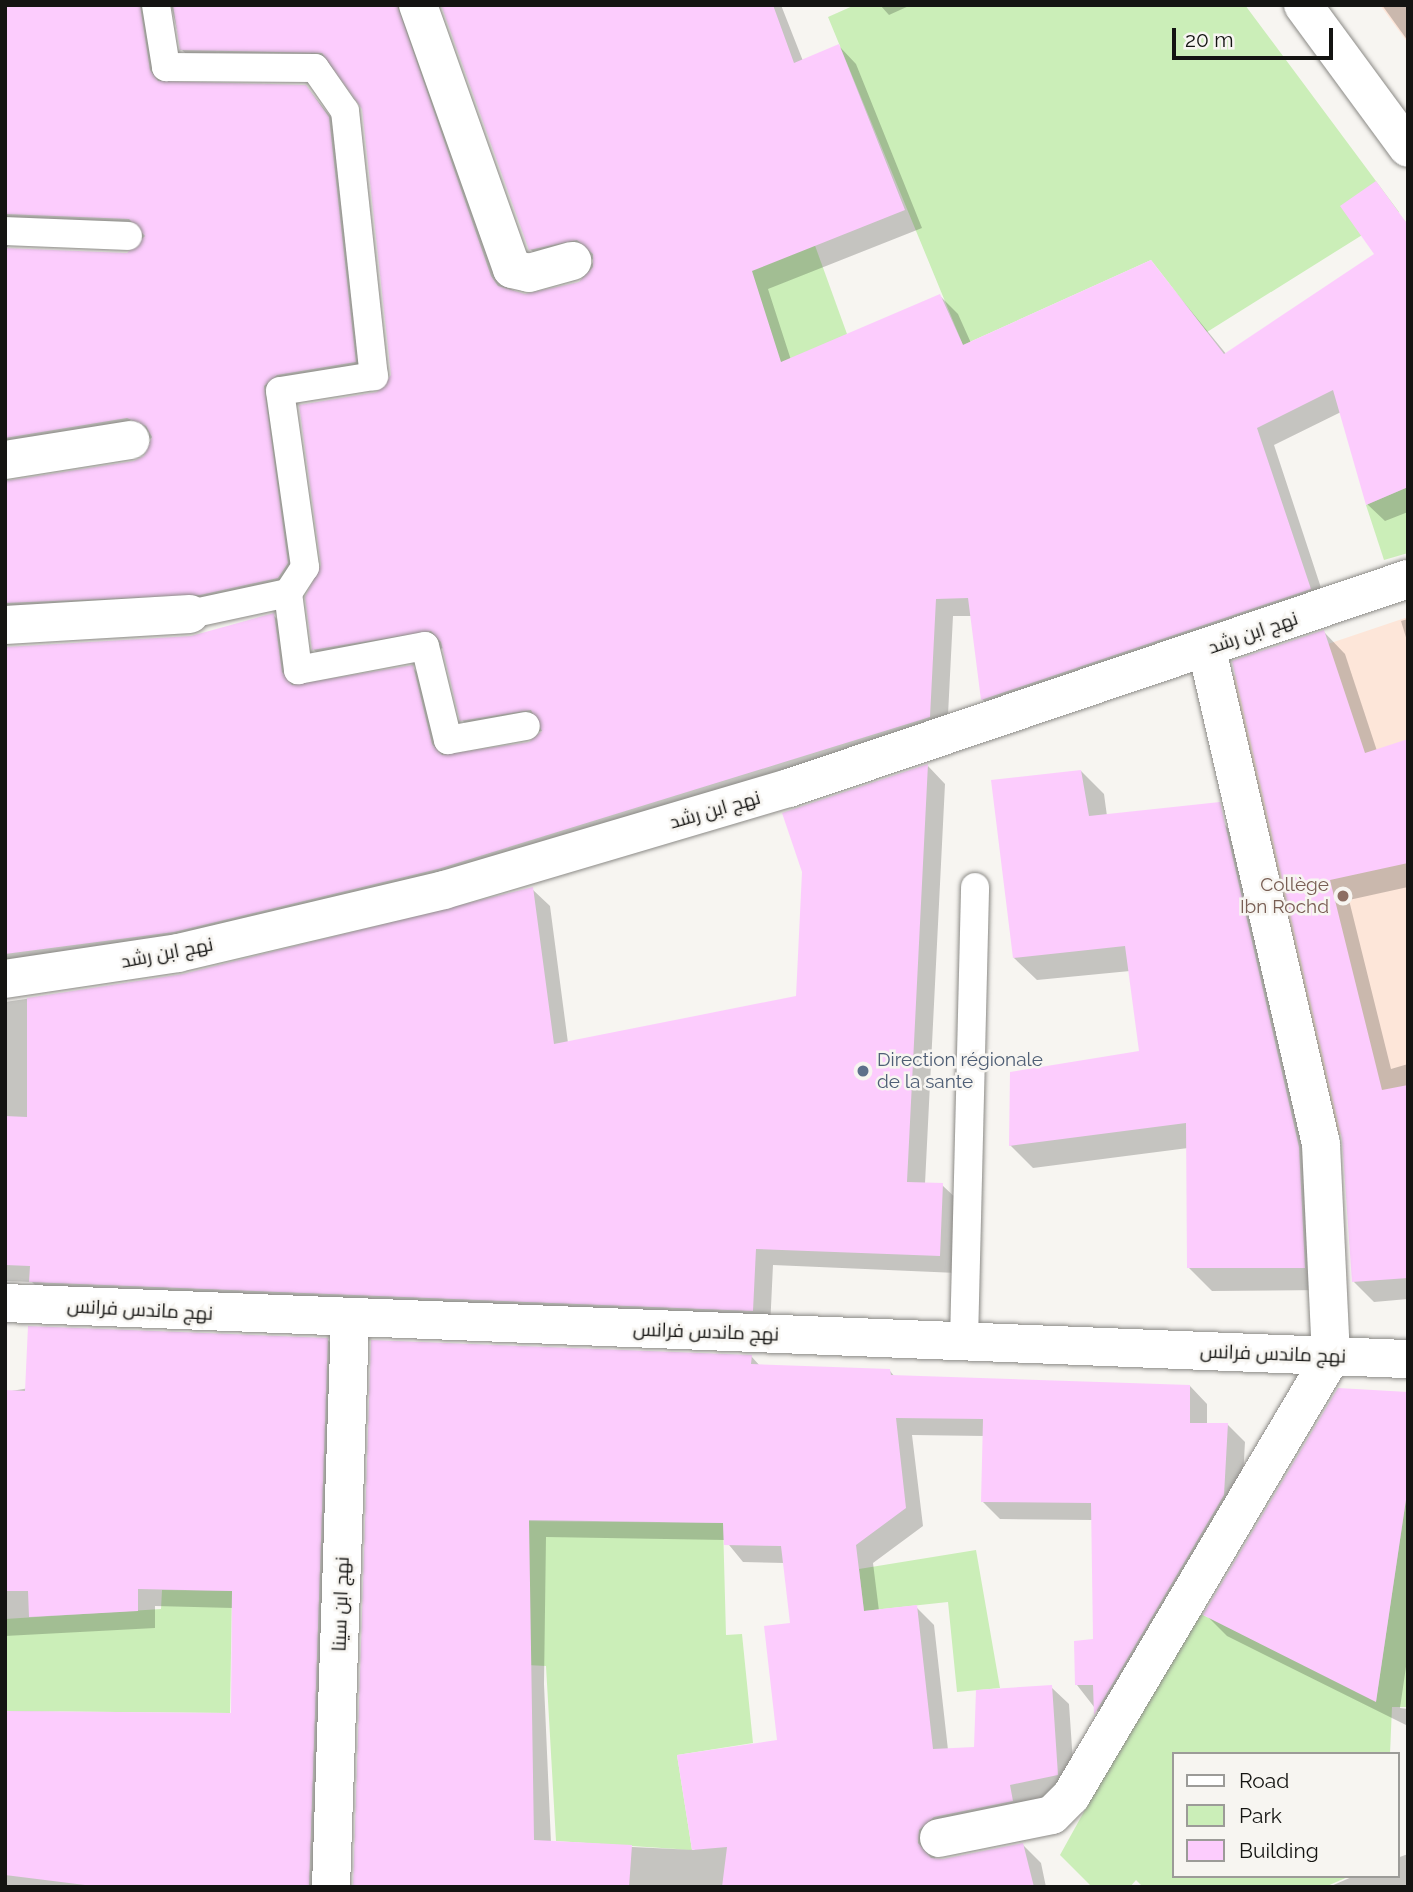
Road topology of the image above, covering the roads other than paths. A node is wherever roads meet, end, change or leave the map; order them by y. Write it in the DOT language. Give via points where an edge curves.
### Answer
graph roads {
  1 [pos="156,5"];
  2 [pos="418,5"];
  3 [pos="1303,5"];
  4 [pos="1408,148"];
  5 [pos="5,231"];
  6 [pos="128,236"];
  7 [pos="572,261"];
  8 [pos="130,440"];
  9 [pos="5,460"];
  10 [pos="1408,579"];
  11 [pos="288,593"];
  12 [pos="190,614"];
  13 [pos="5,625"];
  14 [pos="1207,650"];
  15 [pos="526,726"];
  16 [pos="975,887"];
  17 [pos="5,979"];
  18 [pos="5,1303"];
  19 [pos="350,1320"];
  20 [pos="964,1341"];
  21 [pos="1331,1357"];
  22 [pos="1408,1359"];
  23 [pos="939,1838"];
  24 [pos="331,1887"];
  1 -- 11 [label="lane" via="166,67 315,68 345,111 374,376 280,391 305,568"];
  2 -- 7 [label="street" via="512,269 529,273"];
  3 -- 4 [label="street"];
  5 -- 6 [label="lane"];
  8 -- 9 [label="street"];
  10 -- 14 [label="street, نهج ابن رشد"];
  11 -- 12 [label="lane"];
  11 -- 15 [label="lane" via="298,670 425,646 448,740"];
  12 -- 13 [label="street"];
  14 -- 17 [label="street, نهج ابن رشد" via="789,788 444,890 178,953"];
  14 -- 21 [label="street" via="1321,1144"];
  16 -- 20 [label="lane"];
  18 -- 19 [label="street, نهج ماندس فرانس"];
  19 -- 20 [label="street, نهج ماندس فرانس"];
  19 -- 24 [label="street, نهج ابن سينا"];
  20 -- 21 [label="street, نهج ماندس فرانس"];
  21 -- 22 [label="street, نهج ماندس فرانس"];
  21 -- 23 [label="street" via="1071,1796 1052,1815"];
}
